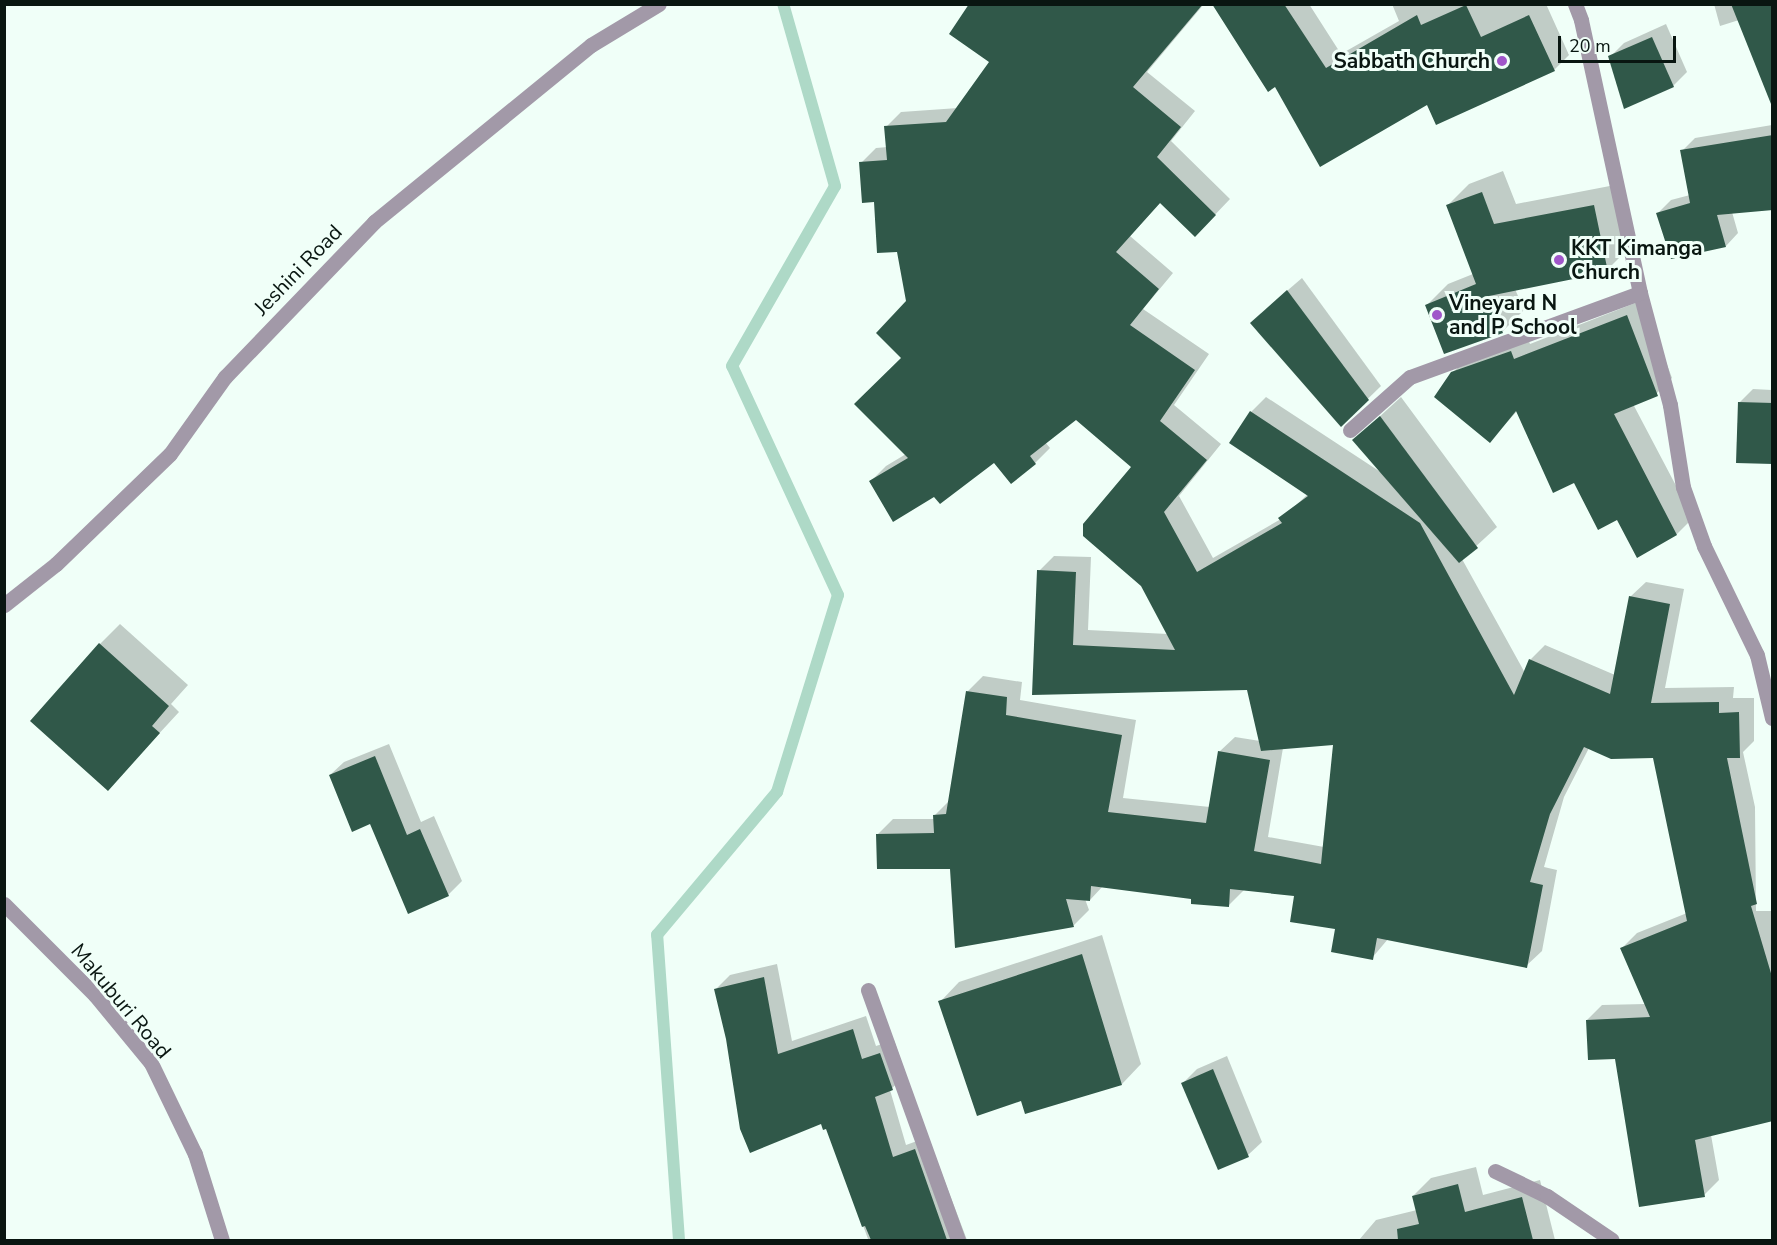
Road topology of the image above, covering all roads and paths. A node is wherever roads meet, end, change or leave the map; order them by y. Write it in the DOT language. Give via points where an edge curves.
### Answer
graph roads {
  1 [pos="659,4"];
  2 [pos="1575,4"];
  3 [pos="1640,293"];
  4 [pos="1350,430"];
  5 [pos="4,605"];
  6 [pos="1773,718"];
  7 [pos="4,904"];
  8 [pos="868,990"];
  9 [pos="1495,1171"];
  10 [pos="222,1240"];
  11 [pos="958,1240"];
  12 [pos="1612,1240"];
  1 -- 5 [label="street, Jeshini Road" via="591,45 374,222 225,377 170,454 56,564"];
  2 -- 3 [label="street"];
  3 -- 4 [label="street" via="1410,377"];
  3 -- 6 [label="street" via="1670,405 1683,487 1704,546 1757,656"];
  7 -- 10 [label="street, Makuburi Road" via="95,995 151,1063 195,1154"];
  8 -- 11 [label="street"];
  9 -- 12 [label="street" via="1547,1196"];
}
